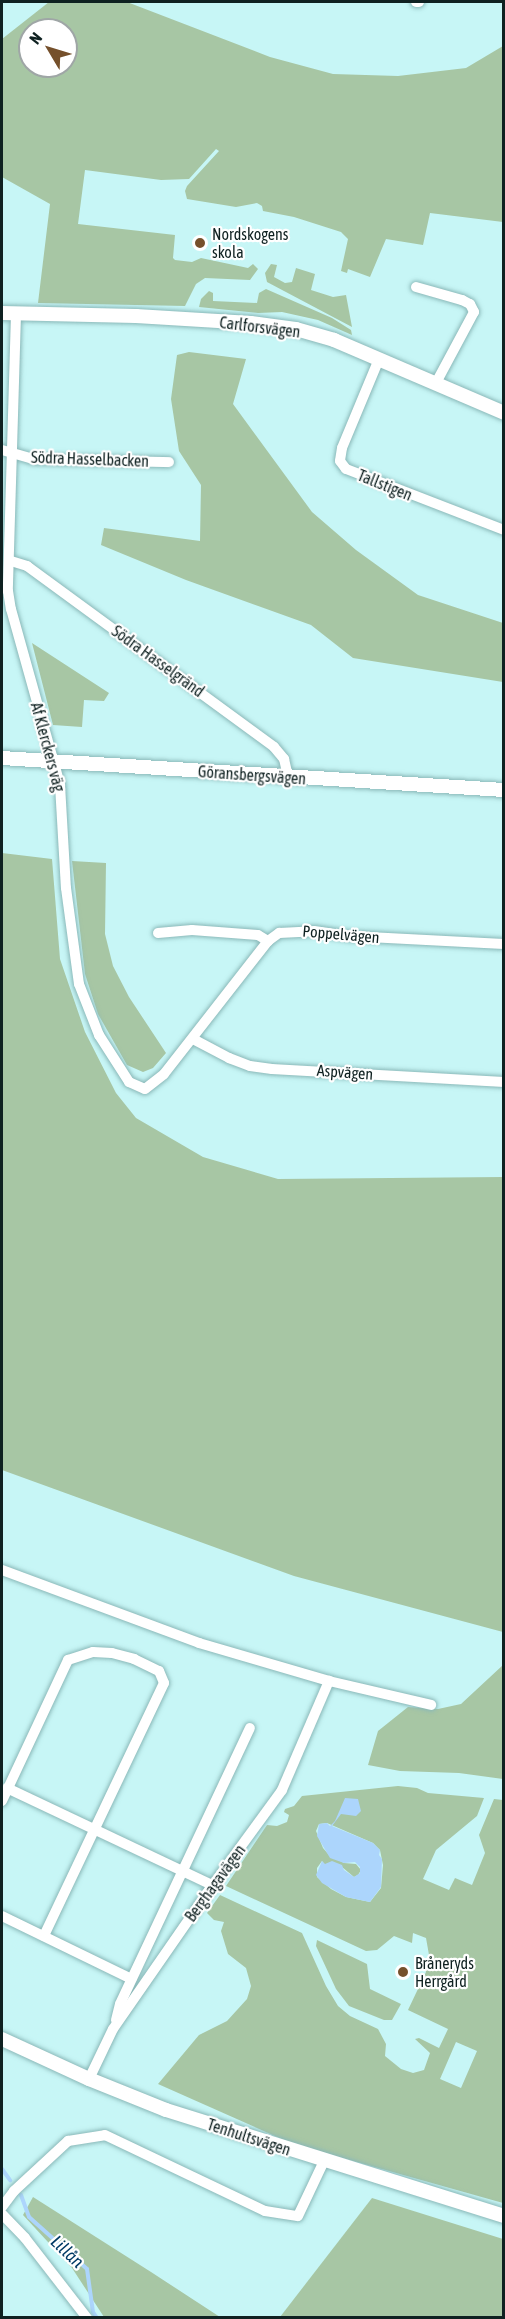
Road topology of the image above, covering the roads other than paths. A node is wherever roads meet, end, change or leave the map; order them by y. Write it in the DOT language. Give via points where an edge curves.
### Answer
graph roads {
  1 [pos="416,286"];
  2 [pos="2,313"];
  3 [pos="16,314"];
  4 [pos="379,359"];
  5 [pos="436,383"];
  6 [pos="504,413"];
  7 [pos="6,451"];
  8 [pos="169,462"];
  9 [pos="504,530"];
  10 [pos="11,561"];
  11 [pos="5,591"];
  12 [pos="2,758"];
  13 [pos="52,761"];
  14 [pos="288,777"];
  15 [pos="504,790"];
  16 [pos="158,933"];
  17 [pos="268,941"];
  18 [pos="504,944"];
  19 [pos="193,1039"];
  20 [pos="504,1082"];
  21 [pos="2,1570"];
  22 [pos="328,1681"];
  23 [pos="431,1705"];
  24 [pos="250,1728"];
  25 [pos="8,1788"];
  26 [pos="2,1801"];
  27 [pos="96,1831"];
  28 [pos="183,1872"];
  29 [pos="212,1885"];
  30 [pos="2,1916"];
  31 [pos="44,1936"];
  32 [pos="132,1979"];
  33 [pos="113,2030"];
  34 [pos="2,2039"];
  35 [pos="89,2079"];
  36 [pos="324,2162"];
  37 [pos="2,2207"];
  38 [pos="2,2214"];
  39 [pos="504,2216"];
  40 [pos="87,2318"];
  1 -- 5 [label="street" via="462,300 474,312"];
  2 -- 3 [label="street, Carlforsvägen"];
  3 -- 4 [label="street, Carlforsvägen" via="251,323 296,329"];
  3 -- 7 [label="street, Af Klerckers väg"];
  4 -- 5 [label="street, Carlforsvägen"];
  4 -- 9 [label="street, Tallstigen" via="342,448 340,461 346,470"];
  5 -- 6 [label="street, Carlforsvägen"];
  7 -- 8 [label="street, Södra Hasselbacken" via="33,459"];
  7 -- 10 [label="street, Af Klerckers väg"];
  10 -- 11 [label="street, Af Klerckers väg"];
  10 -- 14 [label="street, Södra Hasselgränd" via="27,566 274,747 284,759"];
  11 -- 13 [label="street, Af Klerckers väg"];
  12 -- 13 [label="street, Göransbergsvägen"];
  13 -- 14 [label="street, Göransbergsvägen"];
  13 -- 19 [label="street, Af Klerckers väg" via="60,785 74,964 99,1035 129,1082 145,1089 164,1074"];
  14 -- 15 [label="street, Göransbergsvägen"];
  16 -- 17 [label="street" via="225,932 258,935"];
  17 -- 18 [label="street, Poppelvägen" via="279,933 314,931"];
  17 -- 19 [label="street"];
  19 -- 20 [label="street, Aspvägen" via="250,1066"];
  21 -- 22 [label="street" via="199,1643"];
  22 -- 23 [label="street"];
  22 -- 29 [label="street, Berghagavägen" via="282,1790"];
  24 -- 28 [label="street"];
  25 -- 26 [label="street"];
  25 -- 27 [label="street"];
  25 -- 27 [label="street" via="68,1660 103,1652 155,1668 164,1683"];
  27 -- 28 [label="street"];
  27 -- 31 [label="street"];
  28 -- 29 [label="street"];
  28 -- 32 [label="street"];
  29 -- 33 [label="street, Berghagavägen"];
  30 -- 31 [label="street"];
  31 -- 32 [label="street"];
  32 -- 33 [label="street"];
  33 -- 35 [label="street, Berghagavägen"];
  34 -- 35 [label="street, Tenhultsvägen"];
  35 -- 36 [label="street, Tenhultsvägen" via="166,2110"];
  36 -- 37 [label="street" via="298,2216 265,2211 105,2135 68,2141"];
  36 -- 39 [label="street, Tenhultsvägen"];
  38 -- 40 [label="street"];
}
